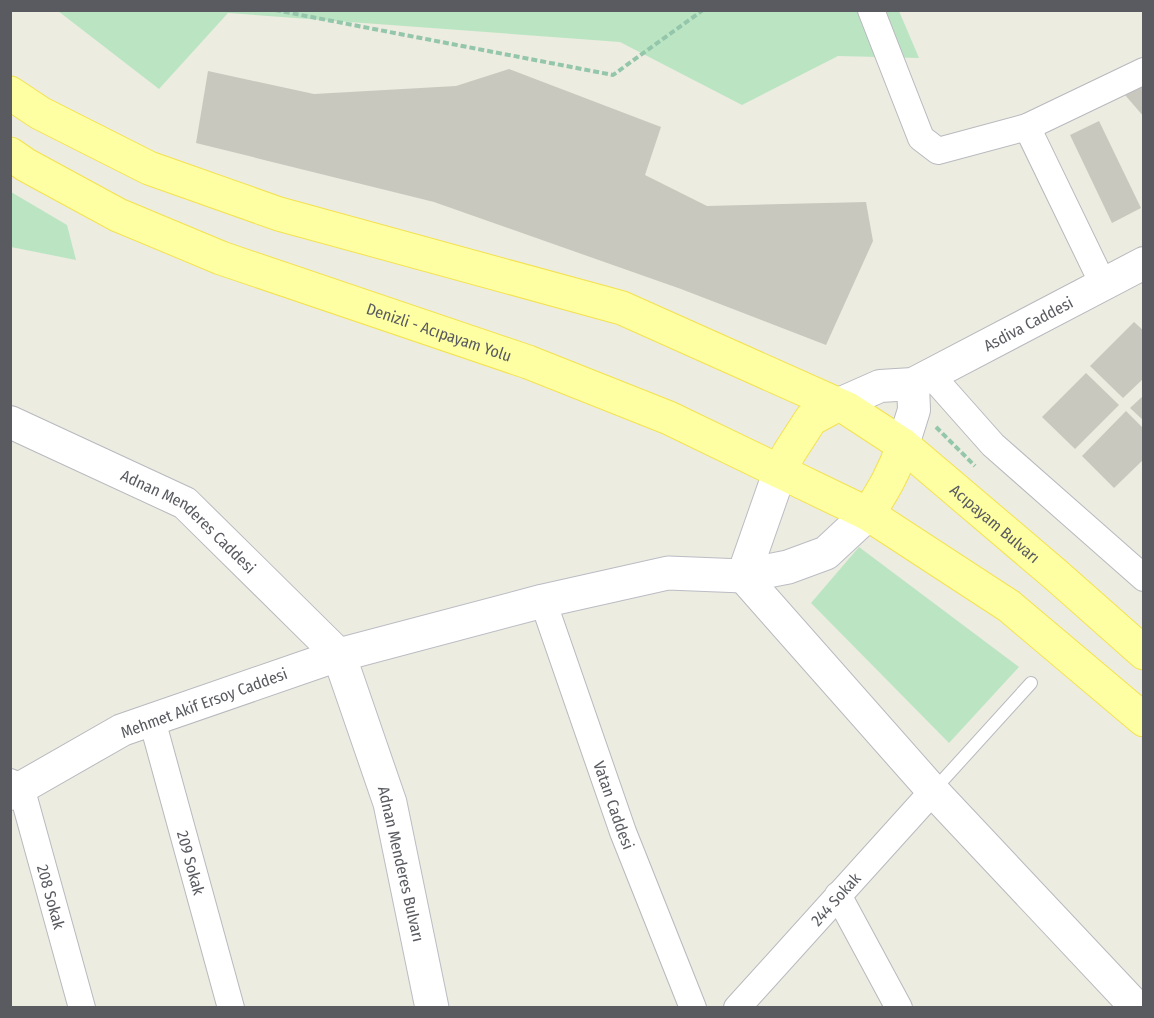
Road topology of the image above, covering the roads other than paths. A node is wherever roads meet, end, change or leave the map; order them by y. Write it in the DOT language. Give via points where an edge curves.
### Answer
graph roads {
  1 [pos="871,10"];
  2 [pos="1143,71"];
  3 [pos="10,93"];
  4 [pos="1026,127"];
  5 [pos="10,154"];
  6 [pos="1143,263"];
  7 [pos="1103,284"];
  8 [pos="922,379"];
  9 [pos="837,405"];
  10 [pos="10,422"];
  11 [pos="903,445"];
  12 [pos="780,471"];
  13 [pos="868,514"];
  14 [pos="743,575"];
  15 [pos="1143,578"];
  16 [pos="543,601"];
  17 [pos="1143,653"];
  18 [pos="339,655"];
  19 [pos="1031,683"];
  20 [pos="152,720"];
  21 [pos="1143,720"];
  22 [pos="14,788"];
  23 [pos="933,791"];
  24 [pos="838,896"];
  25 [pos="82,1008"];
  26 [pos="231,1008"];
  27 [pos="432,1008"];
  28 [pos="693,1008"];
  29 [pos="737,1008"];
  30 [pos="899,1008"];
  31 [pos="1137,1008"];
  1 -- 4 [label="street" via="921,138 938,151"];
  2 -- 4 [label="street"];
  3 -- 9 [label="main road" via="40,113 149,168 279,214 622,308"];
  4 -- 7 [label="street"];
  5 -- 12 [label="main road, Denizli - Acıpayam Yolu" via="118,215 220,258 528,362 669,418"];
  6 -- 7 [label="street, Asdiva Caddesi"];
  7 -- 8 [label="street, Asdiva Caddesi"];
  8 -- 9 [label="street, Asdiva Caddesi" via="880,386"];
  8 -- 11 [label="street"];
  8 -- 15 [label="street"];
  9 -- 11 [label="main road, Acıpayam Bulvarı"];
  9 -- 12 [label="main road" via="811,419"];
  10 -- 18 [label="street, Adnan Menderes Caddesi" via="185,503"];
  11 -- 13 [label="main road" via="887,485"];
  11 -- 17 [label="main road, Acıpayam Bulvarı"];
  12 -- 13 [label="main road, Denizli - Acıpayam Yolu"];
  12 -- 14 [label="main road"];
  13 -- 14 [label="main road" via="826,553 788,567"];
  13 -- 21 [label="main road" via="1009,606"];
  14 -- 16 [label="main road" via="668,573"];
  14 -- 23 [label="street"];
  16 -- 18 [label="main road"];
  16 -- 28 [label="street, Vatan Caddesi" via="623,832"];
  18 -- 20 [label="street, Mehmet Akif Ersoy Caddesi"];
  18 -- 27 [label="main road, Adnan Menderes Bulvarı" via="390,803"];
  19 -- 23 [label="lane"];
  20 -- 22 [label="street, Mehmet Akif Ersoy Caddesi" via="122,730"];
  20 -- 26 [label="street, 209 Sokak"];
  22 -- 25 [label="street, 208 Sokak"];
  23 -- 24 [label="street, 244 Sokak"];
  23 -- 31 [label="street"];
  24 -- 29 [label="street, 244 Sokak"];
  24 -- 30 [label="street"];
}
